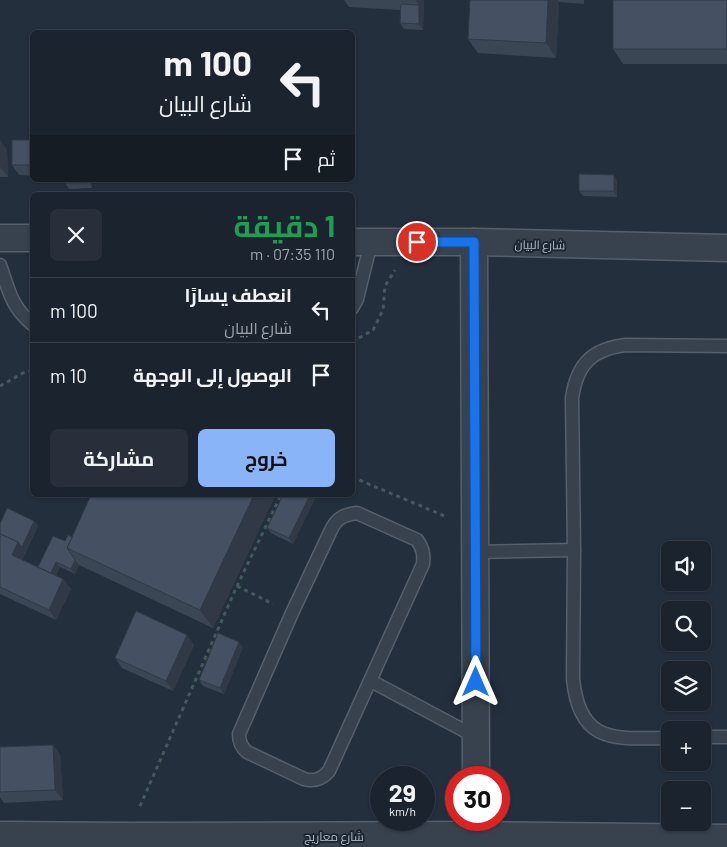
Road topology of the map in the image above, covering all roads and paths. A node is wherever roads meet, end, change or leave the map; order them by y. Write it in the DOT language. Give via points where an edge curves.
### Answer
graph roads {
  1 [pos="0,238"];
  2 [pos="30,238"];
  3 [pos="362,242"];
  4 [pos="474,242"];
  5 [pos="727,248"];
  6 [pos="0,265"];
  7 [pos="355,303"];
  8 [pos="30,322"];
  9 [pos="727,346"];
  10 [pos="30,371"];
  11 [pos="0,386"];
  12 [pos="355,480"];
  13 [pos="280,497"];
  14 [pos="475,540"];
  15 [pos="574,550"];
  16 [pos="237,586"];
  17 [pos="292,613"];
  18 [pos="371,681"];
  19 [pos="476,737"];
  20 [pos="711,737"];
  21 [pos="727,737"];
  22 [pos="661,738"];
  23 [pos="476,766"];
  24 [pos="445,829"];
  25 [pos="510,829"];
  26 [pos="0,835"];
  27 [pos="126,836"];
  28 [pos="727,838"];
  1 -- 2 [label="street"];
  3 -- 4 [label="street, شارع البيان"];
  3 -- 7 [label="lane"];
  4 -- 5 [label="street, شارع البيان"];
  4 -- 14 [label="street"];
  6 -- 8 [label="lane" via="12,300"];
  9 -- 15 [label="lane" via="610,347 595,354 583,367 575,382 572,398"];
  10 -- 11 [label="path"];
  12 -- 14 [label="path"];
  13 -- 16 [label="path"];
  14 -- 15 [label="lane"];
  14 -- 19 [label="street"];
  15 -- 22 [label="lane" via="573,678 581,712 592,726 608,736"];
  16 -- 17 [label="path"];
  16 -- 27 [label="path"];
  17 -- 18 [label="lane" via="239,734 239,741 247,752 304,779 318,780 329,771"];
  17 -- 18 [label="lane" via="336,520 346,514 357,513 417,540 422,547 423,564"];
  18 -- 19 [label="lane"];
  19 -- 23 [label="street"];
  20 -- 21 [label="lane"];
  24 -- 27 [label="street, شارع معاريج"];
  25 -- 28 [label="street, شارع معاريج"];
  26 -- 27 [label="street, شارع معاريج"];
}
